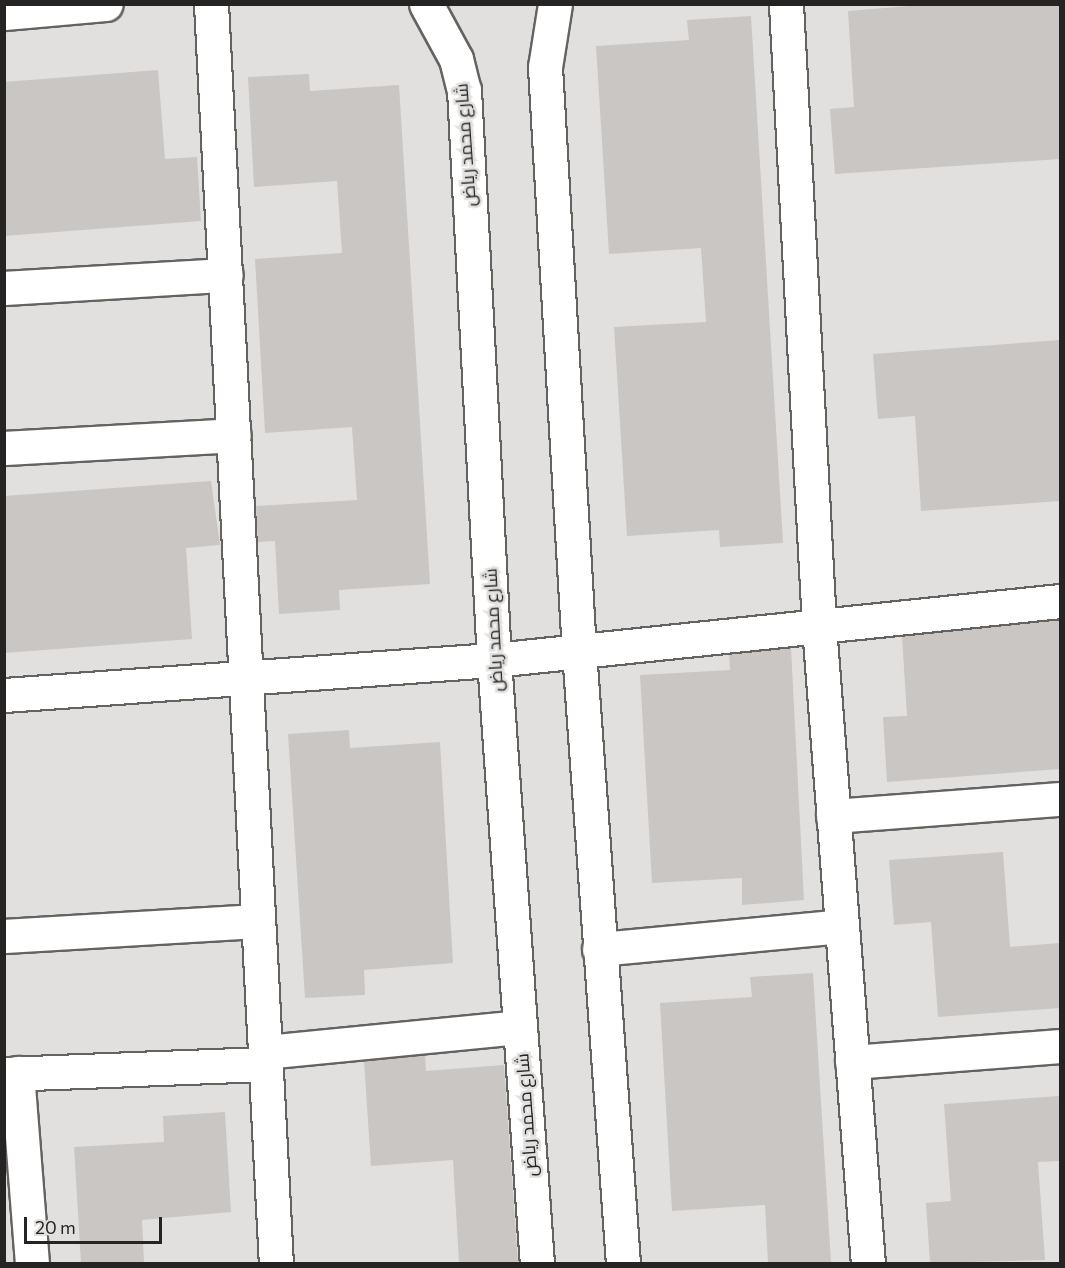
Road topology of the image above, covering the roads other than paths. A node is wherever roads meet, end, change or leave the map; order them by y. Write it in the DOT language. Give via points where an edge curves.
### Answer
graph roads {
  1 [pos="106,4"];
  2 [pos="211,4"];
  3 [pos="426,4"];
  4 [pos="555,4"];
  5 [pos="786,4"];
  6 [pos="4,13"];
  7 [pos="226,275"];
  8 [pos="4,288"];
  9 [pos="234,435"];
  10 [pos="4,448"];
  11 [pos="1060,601"];
  12 [pos="819,626"];
  13 [pos="579,651"];
  14 [pos="494,660"];
  15 [pos="247,678"];
  16 [pos="4,695"];
  17 [pos="1060,799"];
  18 [pos="833,816"];
  19 [pos="258,921"];
  20 [pos="842,926"];
  21 [pos="4,936"];
  22 [pos="599,949"];
  23 [pos="520,1027"];
  24 [pos="1060,1046"];
  25 [pos="265,1058"];
  26 [pos="852,1062"];
  27 [pos="11,1074"];
  28 [pos="32,1263"];
  29 [pos="276,1263"];
  30 [pos="537,1263"];
  31 [pos="623,1263"];
  32 [pos="868,1263"];
  1 -- 6 [label="street"];
  2 -- 7 [label="street"];
  3 -- 14 [label="street, شارع محمد رياض" via="456,58 464,90"];
  4 -- 13 [label="street" via="545,67"];
  5 -- 12 [label="street"];
  7 -- 8 [label="street"];
  7 -- 9 [label="street"];
  9 -- 10 [label="street"];
  9 -- 15 [label="street"];
  11 -- 12 [label="street"];
  12 -- 13 [label="street"];
  12 -- 18 [label="street"];
  13 -- 14 [label="street"];
  13 -- 22 [label="street"];
  14 -- 15 [label="street"];
  14 -- 23 [label="street, شارع محمد رياض"];
  15 -- 16 [label="street"];
  15 -- 19 [label="street"];
  17 -- 18 [label="street"];
  18 -- 20 [label="street"];
  19 -- 21 [label="street"];
  19 -- 25 [label="street"];
  20 -- 22 [label="street"];
  20 -- 26 [label="street"];
  22 -- 31 [label="street"];
  23 -- 25 [label="street"];
  23 -- 30 [label="street, شارع محمد رياض"];
  24 -- 26 [label="street"];
  25 -- 27 [label="street"];
  25 -- 29 [label="street"];
  26 -- 32 [label="street"];
  27 -- 28 [label="street"];
}
